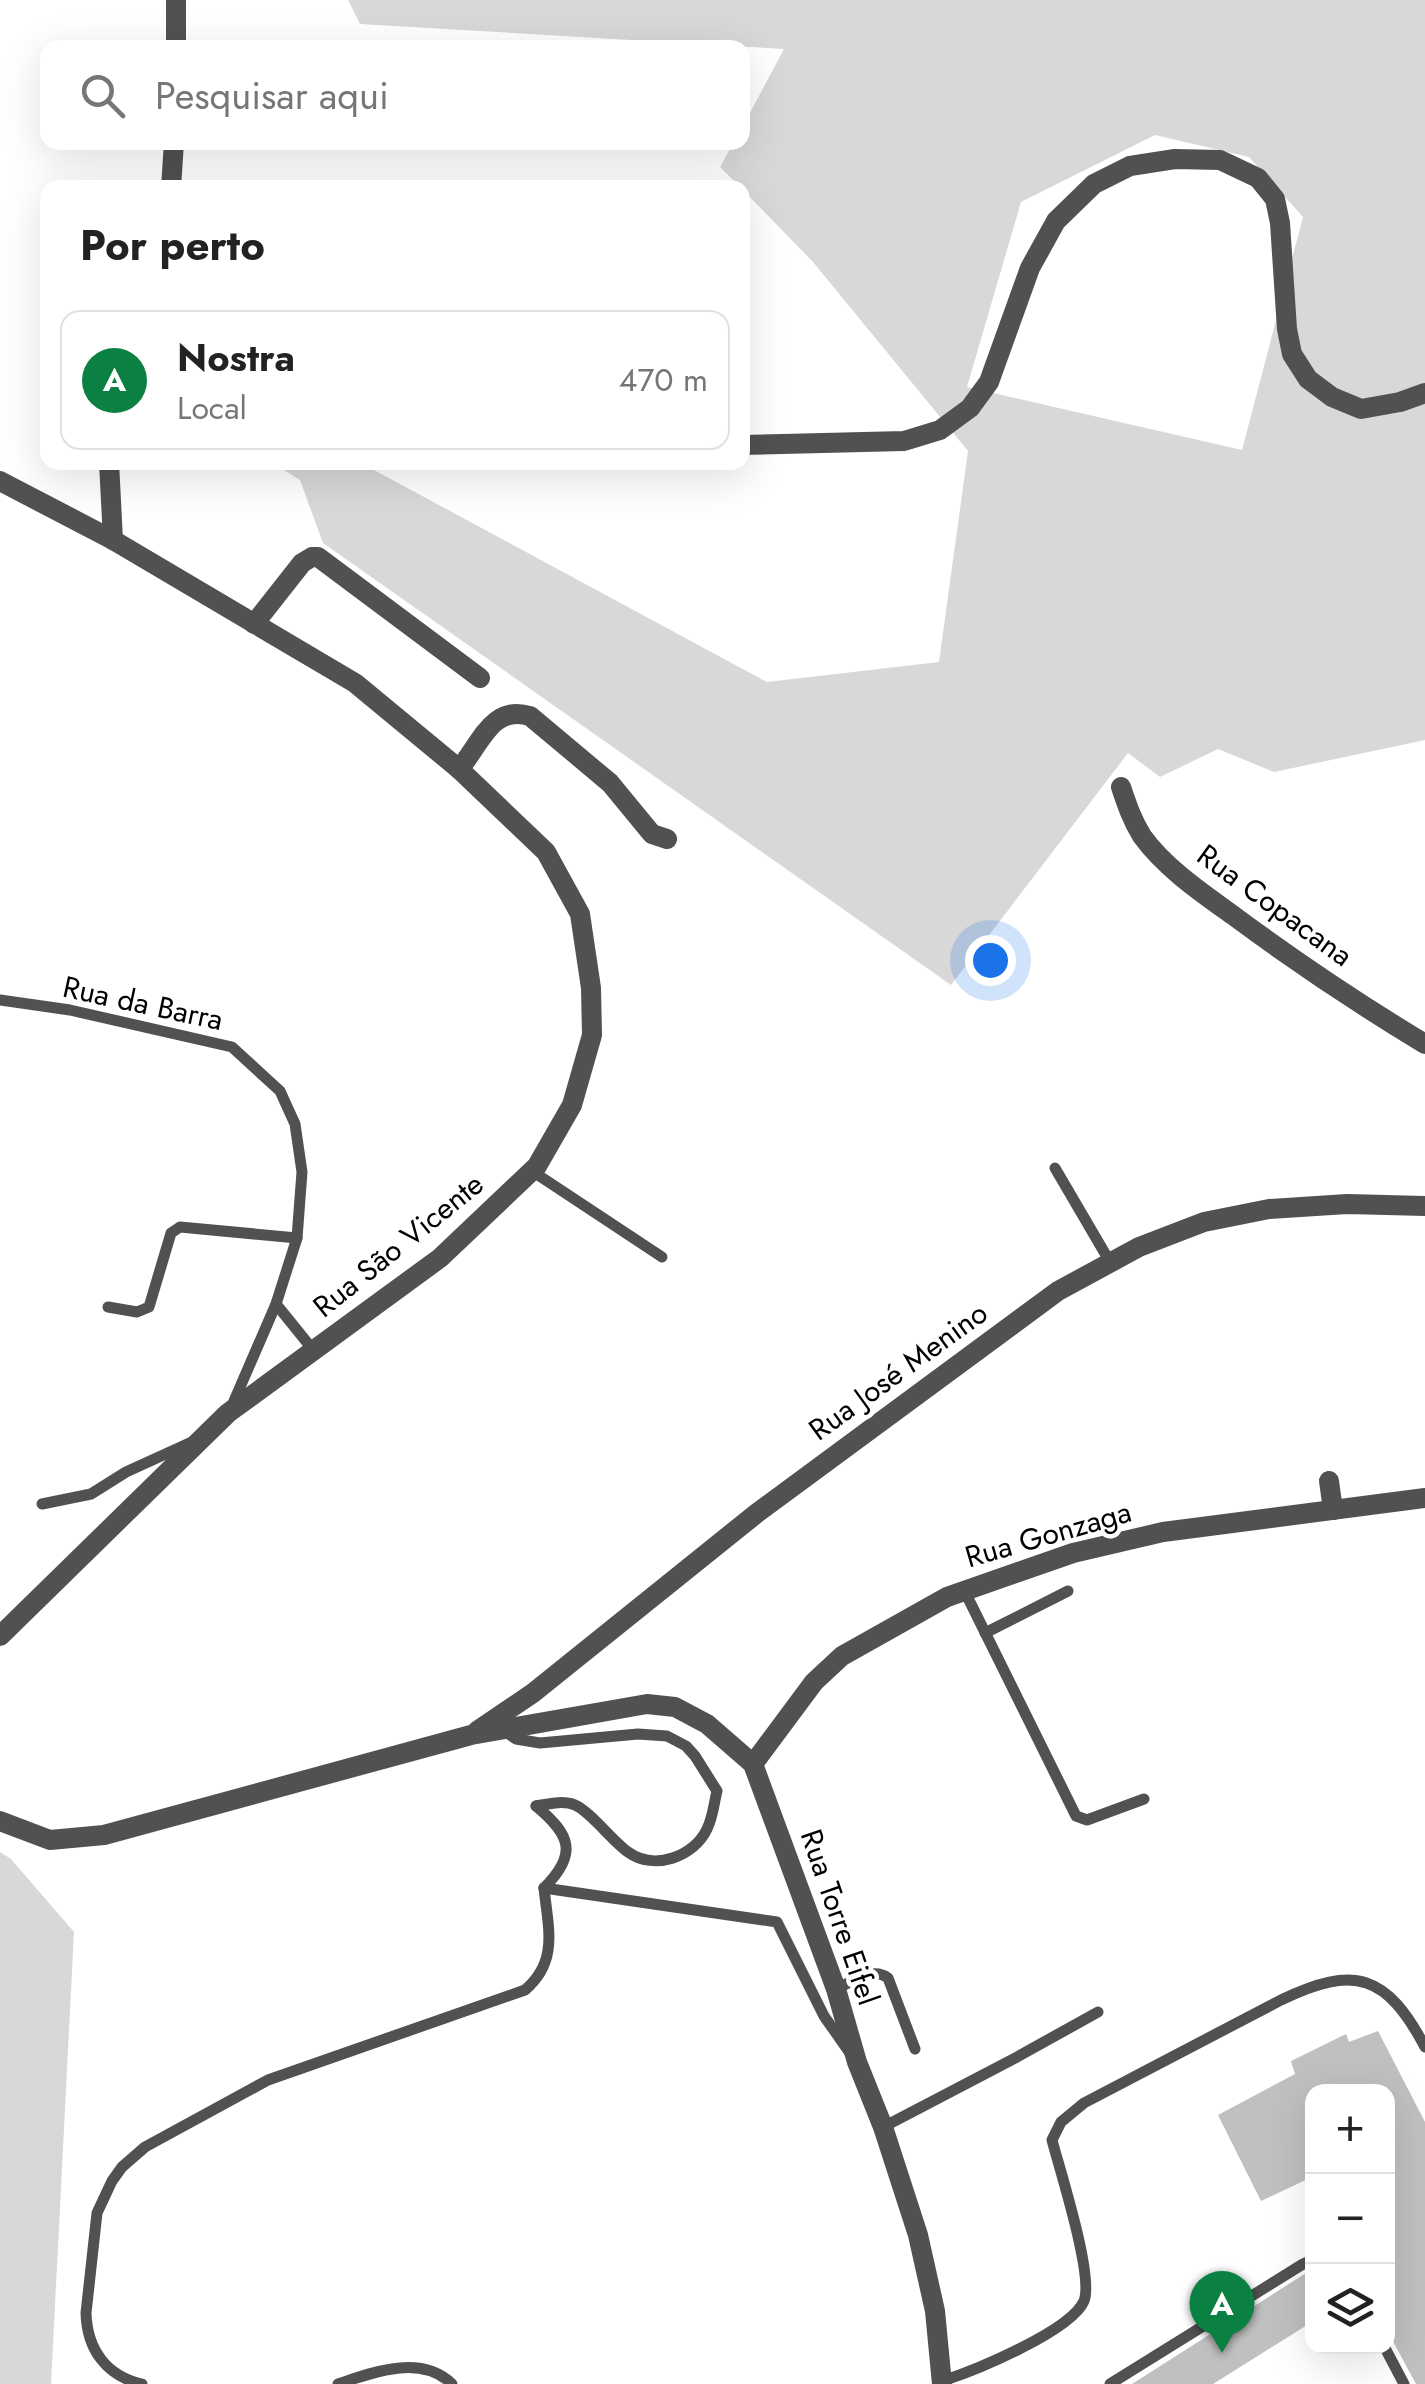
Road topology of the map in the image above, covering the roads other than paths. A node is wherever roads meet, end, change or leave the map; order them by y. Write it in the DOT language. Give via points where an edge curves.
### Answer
graph roads {
  1 [pos="176,0"];
  2 [pos="176,40"];
  3 [pos="173,150"];
  4 [pos="171,180"];
  5 [pos="1425,393"];
  6 [pos="750,444"];
  7 [pos="109,470"];
  8 [pos="0,481"];
  9 [pos="113,540"];
  10 [pos="254,624"];
  11 [pos="480,678"];
  12 [pos="459,770"];
  13 [pos="1121,787"];
  14 [pos="667,840"];
  15 [pos="0,1000"];
  16 [pos="1425,1044"];
  17 [pos="1055,1168"];
  18 [pos="532,1171"];
  19 [pos="1425,1206"];
  20 [pos="297,1238"];
  21 [pos="662,1257"];
  22 [pos="1110,1262"];
  23 [pos="276,1304"];
  24 [pos="108,1308"];
  25 [pos="314,1351"];
  26 [pos="228,1414"];
  27 [pos="204,1436"];
  28 [pos="1329,1482"];
  29 [pos="1425,1498"];
  30 [pos="42,1504"];
  31 [pos="1333,1510"];
  32 [pos="964,1590"];
  33 [pos="1068,1591"];
  34 [pos="985,1633"];
  35 [pos="0,1636"];
  36 [pos="503,1730"];
  37 [pos="471,1735"];
  38 [pos="753,1764"];
  39 [pos="1144,1799"];
  40 [pos="0,1821"];
  41 [pos="544,1888"];
  42 [pos="836,1988"];
  43 [pos="1098,2012"];
  44 [pos="1425,2047"];
  45 [pos="915,2050"];
  46 [pos="857,2062"];
  47 [pos="883,2128"];
  48 [pos="1305,2263"];
  49 [pos="1388,2354"];
  50 [pos="942,2382"];
  51 [pos="142,2384"];
  52 [pos="338,2384"];
  53 [pos="452,2384"];
  54 [pos="1110,2384"];
  55 [pos="1404,2384"];
  1 -- 2 [label="street"];
  3 -- 4 [label="street"];
  5 -- 6 [label="street" via="1361,409 1308,378 1292,354 1287,329 1274,200 1258,178 1220,160 1176,159 1130,166 1094,184 1056,221 1030,268 989,382 970,408 940,430 904,440"];
  7 -- 9 [label="street"];
  8 -- 9 [label="street, Rua São Vicente"];
  9 -- 10 [label="street, Rua São Vicente"];
  10 -- 11 [label="street" via="302,563 318,557"];
  10 -- 12 [label="street, Rua São Vicente" via="355,683"];
  12 -- 14 [label="street" via="502,715 530,716 610,783 652,834"];
  12 -- 18 [label="street, Rua São Vicente" via="546,852 580,914 592,1035 572,1104"];
  13 -- 16 [label="street, Rua Copacana" via="1145,840 1184,878 1303,967"];
  15 -- 20 [label="lane, Rua da Barra" via="232,1048 280,1091 295,1124 302,1172"];
  17 -- 22 [label="lane"];
  18 -- 21 [label="lane"];
  18 -- 25 [label="street, Rua São Vicente" via="440,1258"];
  19 -- 22 [label="street, Rua José Menino" via="1269,1209 1204,1222"];
  20 -- 23 [label="lane, Rua da Barra"];
  20 -- 24 [label="lane" via="180,1227 171,1234 149,1307"];
  22 -- 37 [label="street, Rua José Menino" via="1058,1291 756,1513 556,1676"];
  23 -- 25 [label="lane"];
  23 -- 26 [label="lane, Rua da Barra"];
  25 -- 26 [label="street, Rua São Vicente"];
  26 -- 27 [label="street, Rua São Vicente"];
  27 -- 30 [label="lane" via="91,1494"];
  27 -- 35 [label="street, Rua São Vicente"];
  28 -- 31 [label="street"];
  29 -- 31 [label="street, Rua Gonzaga"];
  31 -- 32 [label="street, Rua Gonzaga" via="1163,1532 1073,1552"];
  32 -- 34 [label="lane"];
  32 -- 38 [label="street, Rua Gonzaga" via="842,1656 814,1682"];
  33 -- 34 [label="lane"];
  34 -- 39 [label="lane" via="1076,1816 1087,1820"];
  36 -- 37 [label="street, Rua Torre Eifel"];
  36 -- 38 [label="street, Rua Torre Eifel" via="647,1704 675,1707 707,1724"];
  36 -- 41 [label="lane" via="540,1743 666,1736 696,1756 717,1791 698,1843 679,1856 647,1862 578,1806 536,1806 566,1839 561,1871"];
  37 -- 40 [label="street" via="104,1835 50,1840"];
  38 -- 42 [label="street, Rua Torre Eifel"];
  41 -- 46 [label="lane" via="778,1922 834,2034"];
  41 -- 51 [label="lane" via="549,1950 542,1973 525,1990 268,2080 144,2146 122,2167 97,2213 86,2326 102,2362"];
  42 -- 45 [label="lane" via="885,1974"];
  42 -- 46 [label="street, Rua Torre Eifel"];
  43 -- 47 [label="lane"];
  44 -- 50 [label="lane" via="1392,1997 1372,1983 1333,1980 1295,1993 1084,2103 1052,2140 1082,2258 1083,2303 1033,2341"];
  46 -- 47 [label="street, Rua Torre Eifel"];
  47 -- 50 [label="street, Rua Torre Eifel" via="918,2234"];
  48 -- 54 [label="lane"];
  49 -- 55 [label="lane"];
  52 -- 53 [label="lane" via="398,2368 437,2374"];
}
